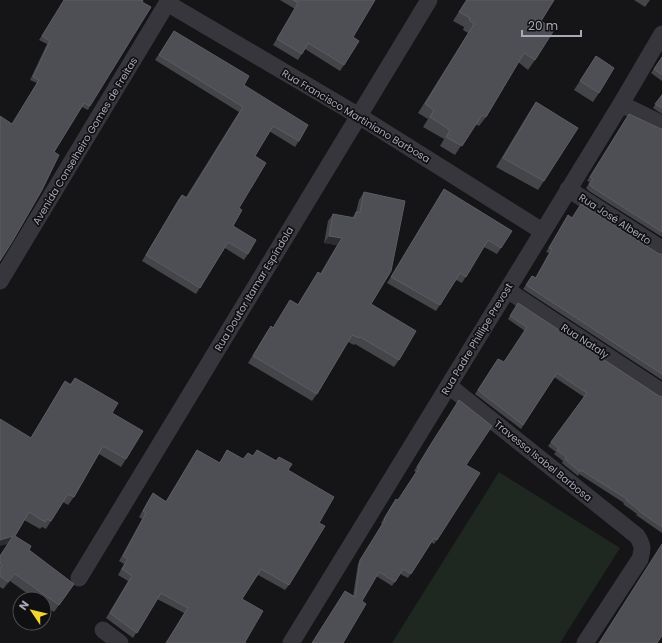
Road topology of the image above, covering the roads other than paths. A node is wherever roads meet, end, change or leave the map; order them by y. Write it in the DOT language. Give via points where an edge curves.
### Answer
graph roads {
  1 [pos="429,0"];
  2 [pos="168,2"];
  3 [pos="662,34"];
  4 [pos="621,104"];
  5 [pos="359,116"];
  6 [pos="662,124"];
  7 [pos="568,189"];
  8 [pos="542,231"];
  9 [pos="662,249"];
  10 [pos="0,281"];
  11 [pos="507,290"];
  12 [pos="449,386"];
  13 [pos="662,392"];
  14 [pos="79,578"];
  15 [pos="103,630"];
  16 [pos="120,643"];
  17 [pos="291,643"];
  18 [pos="585,643"];
  1 -- 5 [label="street, Rua Doutor Itamar Espíndola"];
  2 -- 5 [label="street, Rua Francisco Martiniano Barbosa"];
  2 -- 10 [label="street, Avenida Conselheiro Gomes de Freitas"];
  3 -- 4 [label="street, Rua Padre Phillipe Prevost"];
  4 -- 6 [label="street"];
  4 -- 7 [label="street, Rua Padre Phillipe Prevost"];
  5 -- 8 [label="street, Rua Francisco Martiniano Barbosa"];
  5 -- 14 [label="street, Rua Doutor Itamar Espíndola"];
  7 -- 8 [label="street, Rua Padre Phillipe Prevost"];
  7 -- 9 [label="street, Rua José Alberto"];
  8 -- 11 [label="street, Rua Padre Phillipe Prevost"];
  11 -- 12 [label="street, Rua Padre Phillipe Prevost"];
  11 -- 13 [label="street, Rua Nataly"];
  12 -- 17 [label="street, Rua Padre Phillipe Prevost"];
  12 -- 18 [label="street, Travessa Isabel Barbosa" via="637,536 643,546 640,559"];
  15 -- 16 [label="street"];
}
